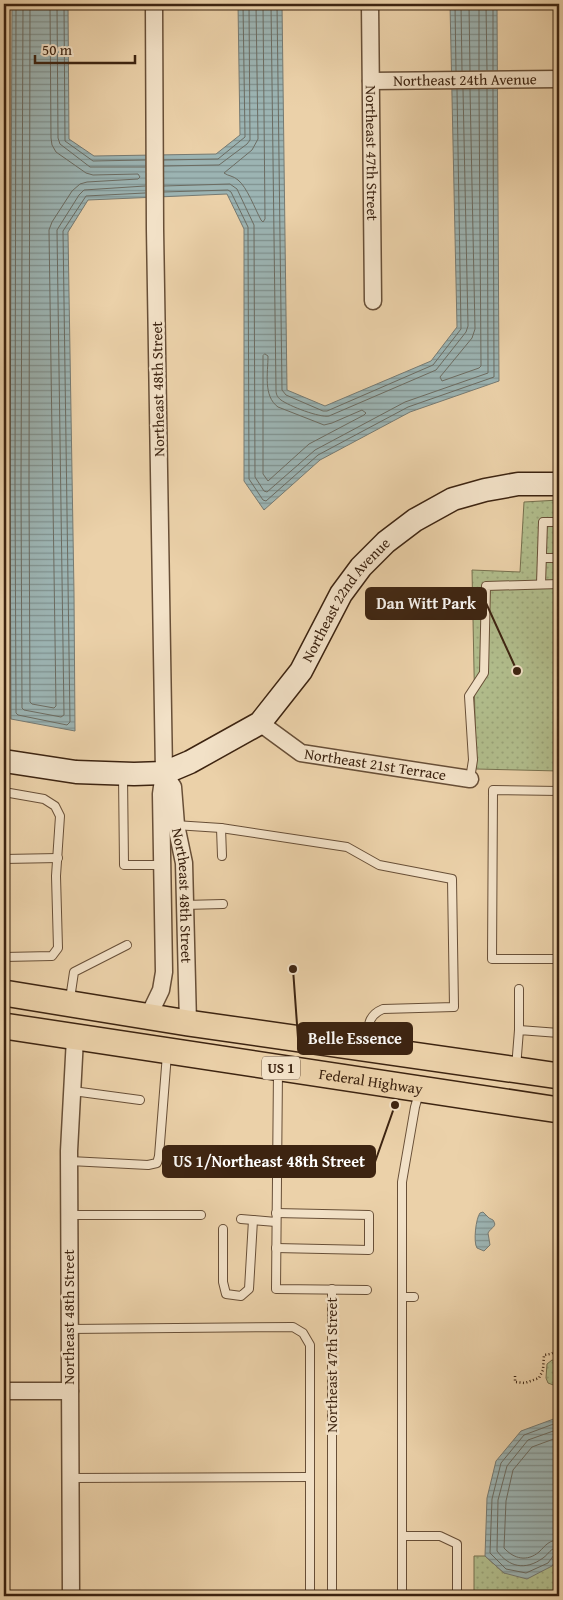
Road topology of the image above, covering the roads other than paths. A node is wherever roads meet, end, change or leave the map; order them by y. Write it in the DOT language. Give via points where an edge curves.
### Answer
graph roads {
  1 [pos="154,4"];
  2 [pos="370,4"];
  3 [pos="559,79"];
  4 [pos="371,81"];
  5 [pos="373,301"];
  6 [pos="559,484"];
  7 [pos="559,522"];
  8 [pos="542,558"];
  9 [pos="559,558"];
  10 [pos="542,584"];
  11 [pos="559,584"];
  12 [pos="260,723"];
  13 [pos="4,761"];
  14 [pos="164,773"];
  15 [pos="123,774"];
  16 [pos="470,779"];
  17 [pos="559,791"];
  18 [pos="4,792"];
  19 [pos="168,824"];
  20 [pos="221,828"];
  21 [pos="222,856"];
  22 [pos="58,858"];
  23 [pos="4,859"];
  24 [pos="162,865"];
  25 [pos="184,904"];
  26 [pos="223,904"];
  27 [pos="127,945"];
  28 [pos="4,957"];
  29 [pos="559,959"];
  30 [pos="519,989"];
  31 [pos="4,993"];
  32 [pos="70,1004"];
  33 [pos="137,1015"];
  34 [pos="188,1023"];
  35 [pos="4,1026"];
  36 [pos="519,1030"];
  37 [pos="559,1033"];
  38 [pos="75,1038"];
  39 [pos="366,1049"];
  40 [pos="167,1052"];
  41 [pos="278,1068"];
  42 [pos="516,1071"];
  43 [pos="559,1076"];
  44 [pos="420,1089"];
  45 [pos="72,1091"];
  46 [pos="140,1100"];
  47 [pos="554,1108"];
  48 [pos="70,1161"];
  49 [pos="276,1213"];
  50 [pos="70,1215"];
  51 [pos="201,1215"];
  52 [pos="241,1219"];
  53 [pos="253,1220"];
  54 [pos="276,1222"];
  55 [pos="223,1229"];
  56 [pos="276,1248"];
  57 [pos="332,1289"];
  58 [pos="367,1290"];
  59 [pos="402,1297"];
  60 [pos="414,1297"];
  61 [pos="69,1329"];
  62 [pos="4,1391"];
  63 [pos="70,1391"];
  64 [pos="309,1477"];
  65 [pos="71,1478"];
  66 [pos="402,1536"];
  67 [pos="70,1596"];
  68 [pos="310,1596"];
  69 [pos="332,1596"];
  70 [pos="402,1596"];
  71 [pos="457,1596"];
  1 -- 14 [label="street, Northeast 48th Street"];
  2 -- 4 [label="street, Northeast 47th Street"];
  3 -- 4 [label="street, Northeast 24th Avenue"];
  4 -- 5 [label="street, Northeast 47th Street"];
  6 -- 12 [label="street, Northeast 22nd Avenue" via="518,484 453,499 415,520 386,542 361,567 341,594 301,671"];
  7 -- 8 [label="lane" via="543,522"];
  8 -- 9 [label="lane"];
  8 -- 10 [label="lane"];
  10 -- 11 [label="lane"];
  10 -- 16 [label="lane" via="486,586 484,673 469,696 473,760"];
  12 -- 14 [label="street, Northeast 22nd Avenue"];
  12 -- 16 [label="street, Northeast 21st Terrace" via="301,753"];
  13 -- 15 [label="street" via="76,772"];
  14 -- 15 [label="street"];
  14 -- 19 [label="street, Northeast 48th Street" via="174,786"];
  15 -- 24 [label="lane" via="124,865"];
  17 -- 29 [label="lane" via="493,790 492,959"];
  18 -- 22 [label="lane" via="44,799 55,806 60,816"];
  19 -- 20 [label="lane"];
  19 -- 24 [label="street, Northeast 48th Street"];
  19 -- 25 [label="street, Northeast 48th Street" via="184,863"];
  20 -- 21 [label="lane"];
  20 -- 39 [label="lane" via="347,847 378,865 452,879 454,1007 374,1012"];
  22 -- 23 [label="lane"];
  22 -- 28 [label="lane" via="58,948 52,956"];
  24 -- 33 [label="street, Northeast 48th Street" via="164,972 161,990"];
  25 -- 26 [label="lane"];
  25 -- 34 [label="street, Northeast 48th Street"];
  27 -- 32 [label="lane" via="74,972"];
  30 -- 36 [label="lane"];
  31 -- 32 [label="main road, US 1"];
  32 -- 33 [label="main road, US 1"];
  33 -- 34 [label="main road, US 1"];
  33 -- 38 [label="main road" via="96,1022"];
  34 -- 39 [label="main road, US 1"];
  35 -- 38 [label="main road, Federal Highway / US 1"];
  36 -- 37 [label="lane"];
  36 -- 42 [label="lane"];
  38 -- 40 [label="main road, Federal Highway / US 1"];
  38 -- 45 [label="street, Northeast 48th Street"];
  39 -- 42 [label="main road, US 1"];
  40 -- 41 [label="main road, Federal Highway / US 1"];
  40 -- 48 [label="lane" via="157,1163"];
  41 -- 44 [label="main road, Federal Highway / US 1"];
  41 -- 49 [label="lane, Northeast 47th Street"];
  42 -- 43 [label="main road, US 1"];
  44 -- 47 [label="main road, Federal Highway / US 1"];
  44 -- 59 [label="lane" via="402,1182"];
  45 -- 46 [label="lane"];
  45 -- 48 [label="street, Northeast 48th Street"];
  48 -- 50 [label="street, Northeast 48th Street"];
  49 -- 54 [label="lane, Northeast 47th Street"];
  49 -- 56 [label="lane" via="369,1215 369,1250"];
  50 -- 51 [label="lane"];
  50 -- 61 [label="street, Northeast 48th Street"];
  52 -- 53 [label="lane"];
  53 -- 54 [label="lane"];
  53 -- 55 [label="lane" via="249,1289 241,1296 226,1294 222,1282"];
  54 -- 56 [label="lane, Northeast 47th Street"];
  56 -- 57 [label="lane, Northeast 47th Street" via="276,1289"];
  57 -- 58 [label="lane"];
  57 -- 69 [label="lane, Northeast 47th Street"];
  59 -- 60 [label="lane"];
  59 -- 66 [label="lane"];
  61 -- 63 [label="street, Northeast 48th Street"];
  61 -- 64 [label="lane" via="293,1327 303,1333 310,1345"];
  62 -- 63 [label="street"];
  63 -- 65 [label="street, Northeast 48th Street"];
  64 -- 65 [label="lane"];
  64 -- 68 [label="lane"];
  65 -- 67 [label="street, Northeast 48th Street"];
  66 -- 70 [label="lane"];
  66 -- 71 [label="lane" via="440,1536 457,1544"];
}
